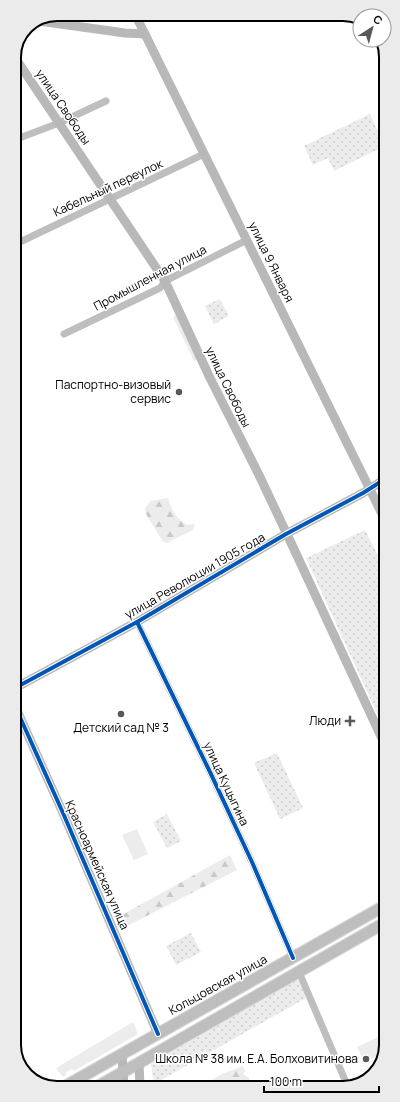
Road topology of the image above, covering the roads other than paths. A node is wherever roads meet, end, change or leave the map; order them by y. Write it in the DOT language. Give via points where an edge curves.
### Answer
graph roads {
  1 [pos="138,21"];
  2 [pos="49,22"];
  3 [pos="145,34"];
  4 [pos="21,66"];
  5 [pos="106,101"];
  6 [pos="59,123"];
  7 [pos="21,137"];
  8 [pos="204,154"];
  9 [pos="110,199"];
  10 [pos="247,240"];
  11 [pos="22,241"];
  12 [pos="165,281"];
  13 [pos="64,334"];
  14 [pos="379,483"];
  15 [pos="370,489"];
  16 [pos="379,508"];
  17 [pos="286,534"];
  18 [pos="137,622"];
  19 [pos="21,685"];
  20 [pos="21,719"];
  21 [pos="379,732"];
  22 [pos="379,909"];
  23 [pos="379,926"];
  24 [pos="293,958"];
  25 [pos="299,972"];
  26 [pos="158,1034"];
  27 [pos="122,1054"];
  28 [pos="139,1063"];
  29 [pos="123,1072"];
  30 [pos="74,1081"];
  31 [pos="107,1081"];
  32 [pos="124,1081"];
  33 [pos="140,1081"];
  34 [pos="346,1081"];
  1 -- 3 [label="main road, улица 9 Января"];
  2 -- 3 [label="main road"];
  3 -- 8 [label="main road, улица 9 Января"];
  4 -- 6 [label="main road, улица Свободы"];
  5 -- 6 [label="street"];
  6 -- 7 [label="street"];
  6 -- 9 [label="main road, улица Свободы"];
  8 -- 9 [label="street, Кабельный переулок"];
  8 -- 10 [label="main road, улица 9 Января"];
  9 -- 11 [label="street, Кабельный переулок"];
  9 -- 12 [label="main road, улица Свободы"];
  10 -- 12 [label="street, Промышленная улица"];
  10 -- 15 [label="main road, улица 9 Января"];
  12 -- 13 [label="street, Промышленная улица" via="160,288"];
  12 -- 17 [label="main road, улица Свободы"];
  14 -- 15 [label="main road, улица Революции 1905 года"];
  15 -- 16 [label="main road, улица 9 Января"];
  15 -- 17 [label="main road, улица Революции 1905 года"];
  17 -- 18 [label="main road, улица Революции 1905 года"];
  17 -- 21 [label="main road, улица Свободы"];
  18 -- 19 [label="main road, улица Революции 1905 года"];
  18 -- 24 [label="street, улица Куцыгина" via="252,862"];
  20 -- 26 [label="main road, Красноармейская улица"];
  22 -- 24 [label="main road, Кольцовская улица"];
  23 -- 25 [label="main road"];
  24 -- 26 [label="main road, Кольцовская улица"];
  25 -- 28 [label="main road"];
  25 -- 34 [label="street"];
  26 -- 27 [label="main road, Кольцовская улица"];
  27 -- 29 [label="main road"];
  27 -- 30 [label="main road, Кольцовская улица"];
  28 -- 29 [label="main road"];
  28 -- 33 [label="main road"];
  29 -- 31 [label="main road"];
  29 -- 32 [label="main road"];
}
